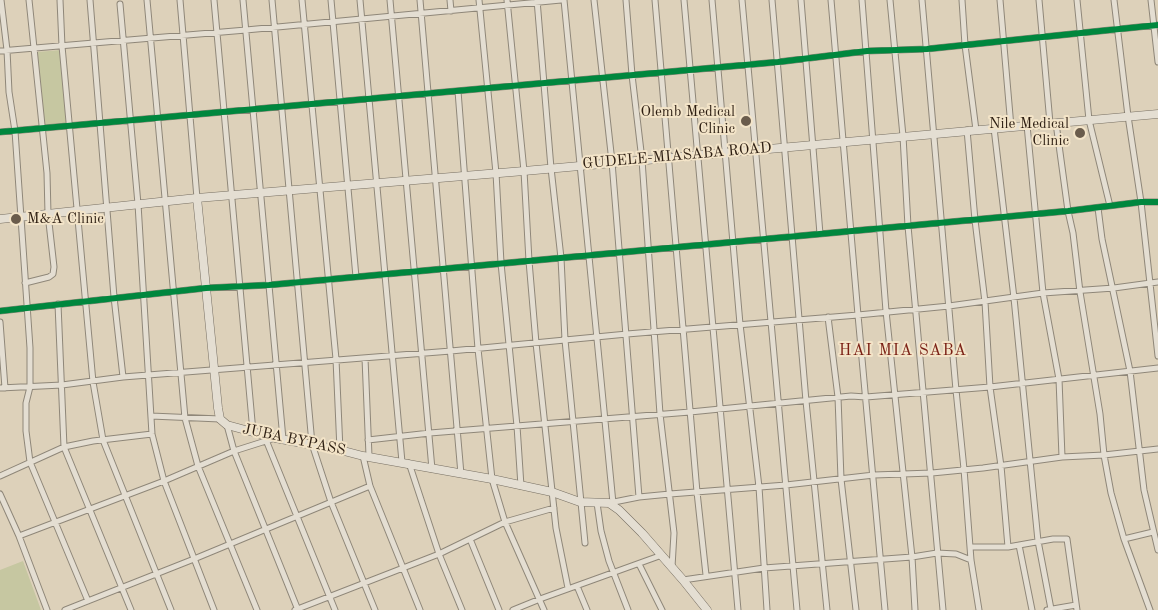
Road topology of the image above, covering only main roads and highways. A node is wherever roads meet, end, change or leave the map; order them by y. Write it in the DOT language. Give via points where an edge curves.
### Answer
graph roads {
  1 [pos="1158,114"];
  2 [pos="196,198"];
  3 [pos="0,219"];
  4 [pos="705,609"];
  1 -- 2 [label="main road, GUDELE-MIASABA ROAD"];
  2 -- 3 [label="main road"];
  2 -- 4 [label="main road, JUBA BYPASS" via="220,418 227,425 275,438 552,492 580,502 611,503 662,555"];
}
